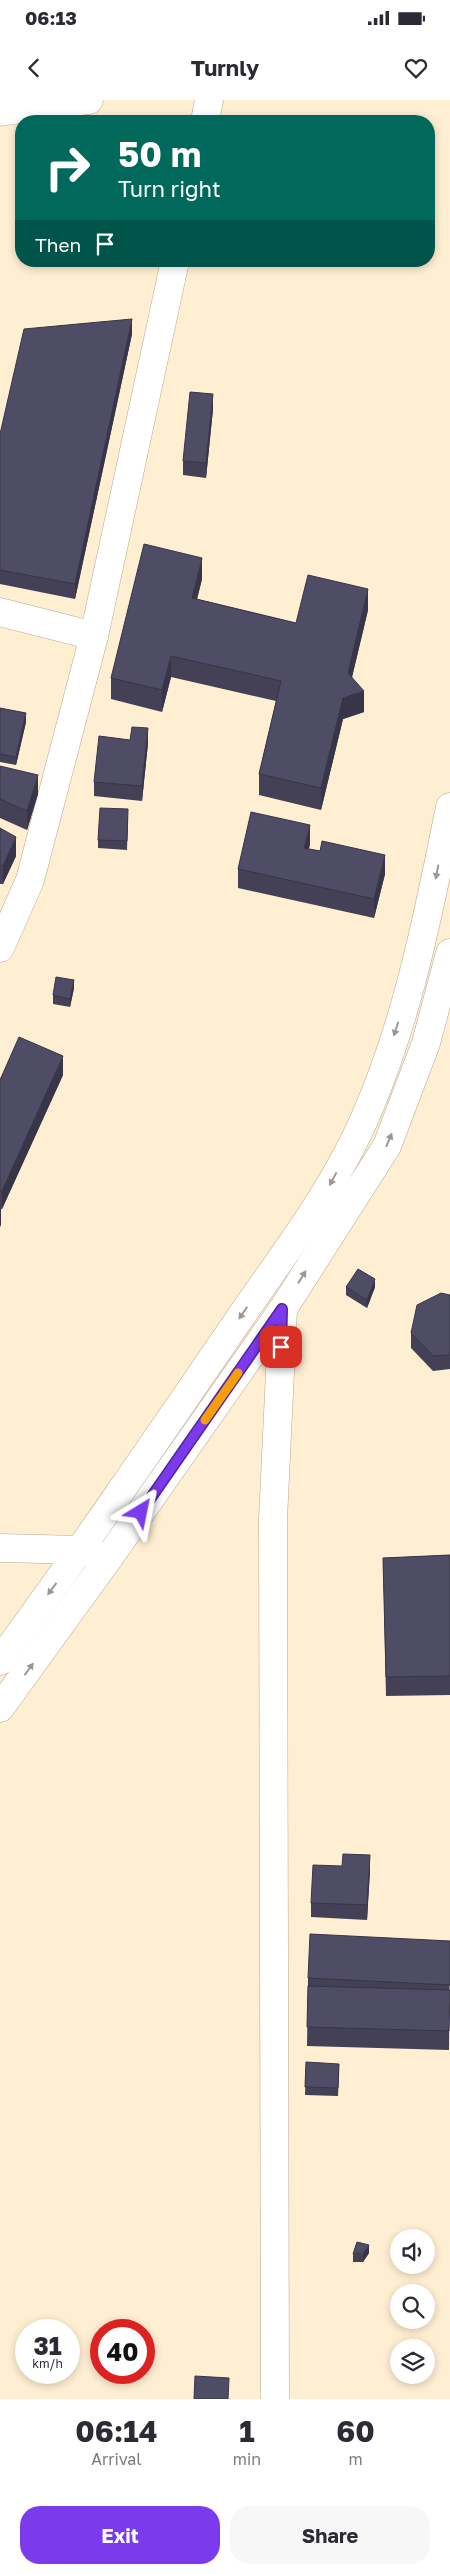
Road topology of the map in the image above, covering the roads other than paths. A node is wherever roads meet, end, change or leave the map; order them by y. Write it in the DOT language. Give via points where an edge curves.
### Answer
graph roads {
  1 [pos="89,100"];
  2 [pos="209,100"];
  3 [pos="0,112"];
  4 [pos="206,115"];
  5 [pos="174,267"];
  6 [pos="0,612"];
  7 [pos="94,636"];
  8 [pos="450,807"];
  9 [pos="3,935"];
  10 [pos="450,954"];
  11 [pos="282,1309"];
  12 [pos="0,1548"];
  13 [pos="81,1550"];
  14 [pos="108,1559"];
  15 [pos="0,1661"];
  16 [pos="0,1708"];
  17 [pos="275,2399"];
  1 -- 3 [label="street"];
  2 -- 4 [label="street"];
  5 -- 7 [label="street"];
  6 -- 7 [label="street"];
  7 -- 9 [label="street" via="30,880"];
  8 -- 13 [label="street, one-way" via="412,980 378,1084 356,1137 320,1203"];
  11 -- 10 [label="street, one-way" via="387,1146 426,1043"];
  11 -- 14 [label="street"];
  11 -- 17 [label="street" via="273,1519"];
  12 -- 13 [label="street"];
  13 -- 14 [label="street"];
  13 -- 15 [label="street, one-way"];
  16 -- 14 [label="street, one-way"];
}
